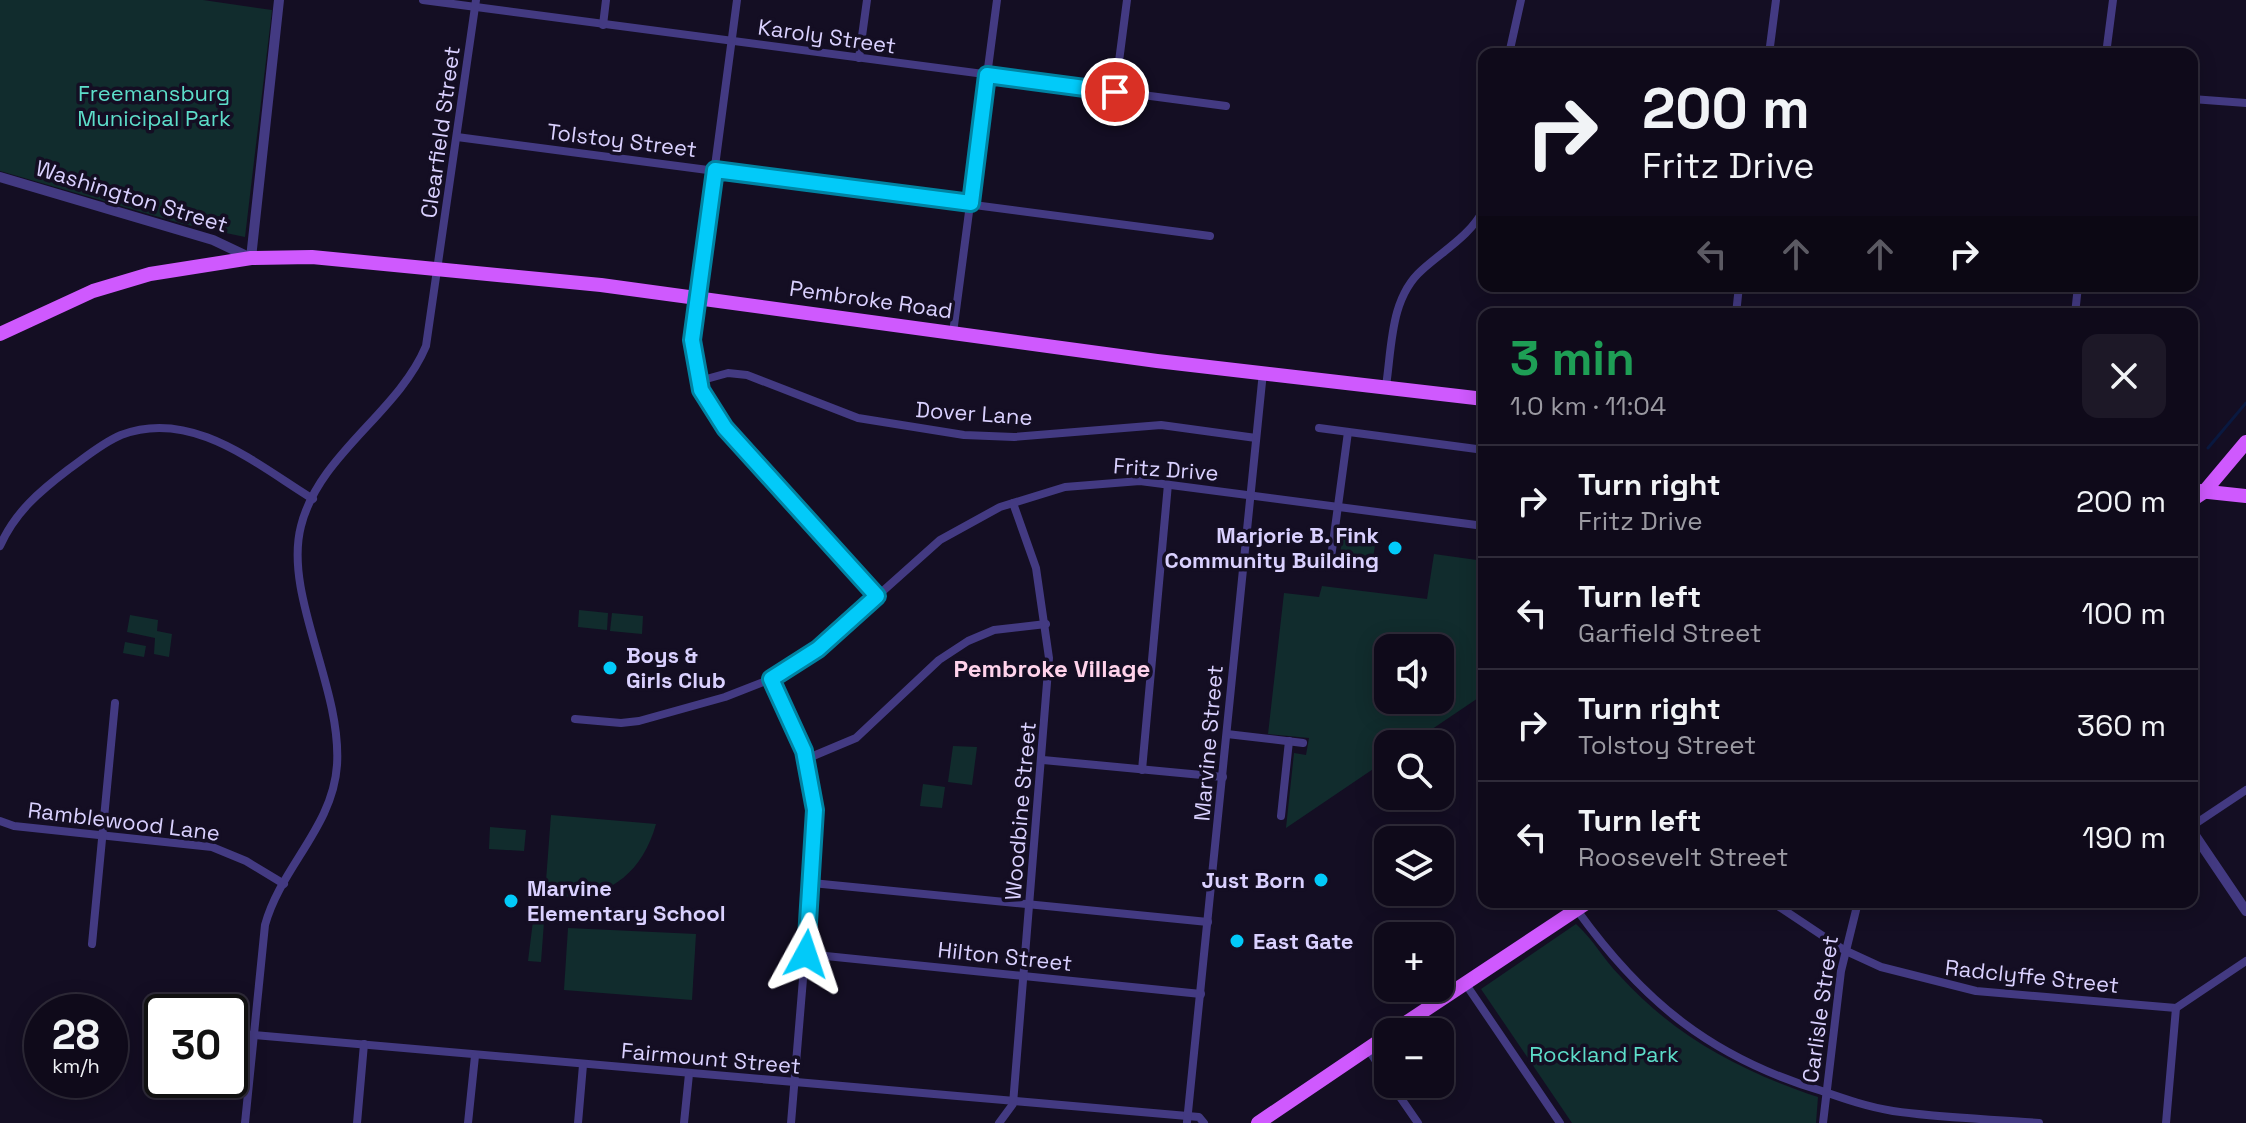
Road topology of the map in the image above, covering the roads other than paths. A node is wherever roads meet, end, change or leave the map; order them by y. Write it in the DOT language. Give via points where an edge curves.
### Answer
graph roads {
  1 [pos="279,0"];
  2 [pos="423,0"];
  3 [pos="606,0"];
  4 [pos="737,0"];
  5 [pos="867,0"];
  6 [pos="997,0"];
  7 [pos="1127,0"];
  8 [pos="1521,0"];
  9 [pos="1776,0"];
  10 [pos="2113,0"];
  11 [pos="475,4"];
  12 [pos="603,25"];
  13 [pos="732,41"];
  14 [pos="1510,48"];
  15 [pos="1770,48"];
  16 [pos="2107,48"];
  17 [pos="859,58"];
  18 [pos="987,75"];
  19 [pos="1115,92"];
  20 [pos="2198,99"];
  21 [pos="2246,103"];
  22 [pos="1226,106"];
  23 [pos="457,137"];
  24 [pos="715,170"];
  25 [pos="0,177"];
  26 [pos="971,203"];
  27 [pos="1478,218"];
  28 [pos="1210,236"];
  29 [pos="251,258"];
  30 [pos="439,268"];
  31 [pos="697,297"];
  32 [pos="953,333"];
  33 [pos="0,334"];
  34 [pos="1264,371"];
  35 [pos="699,381"];
  36 [pos="1386,386"];
  37 [pos="1478,398"];
  38 [pos="1319,428"];
  39 [pos="1348,432"];
  40 [pos="1256,438"];
  41 [pos="2246,442"];
  42 [pos="1478,449"];
  43 [pos="1168,484"];
  44 [pos="2198,492"];
  45 [pos="2198,494"];
  46 [pos="1251,495"];
  47 [pos="2246,496"];
  48 [pos="313,499"];
  49 [pos="1013,503"];
  50 [pos="1338,507"];
  51 [pos="1478,525"];
  52 [pos="0,546"];
  53 [pos="1330,565"];
  54 [pos="877,596"];
  55 [pos="1046,624"];
  56 [pos="771,679"];
  57 [pos="115,703"];
  58 [pos="575,719"];
  59 [pos="1227,734"];
  60 [pos="1289,741"];
  61 [pos="1303,743"];
  62 [pos="806,759"];
  63 [pos="1043,760"];
  64 [pos="1142,770"];
  65 [pos="1223,777"];
  66 [pos="2246,790"];
  67 [pos="1281,816"];
  68 [pos="0,821"];
  69 [pos="2198,825"];
  70 [pos="102,835"];
  71 [pos="2198,838"];
  72 [pos="812,883"];
  73 [pos="284,884"];
  74 [pos="1030,905"];
  75 [pos="1579,908"];
  76 [pos="1583,908"];
  77 [pos="1781,908"];
  78 [pos="1856,908"];
  79 [pos="2246,911"];
  80 [pos="1208,922"];
  81 [pos="92,944"];
  82 [pos="1844,950"];
  83 [pos="806,954"];
  84 [pos="2246,961"];
  85 [pos="1023,976"];
  86 [pos="1465,983"];
  87 [pos="1201,994"];
  88 [pos="2176,1008"];
  89 [pos="1414,1018"];
  90 [pos="248,1035"];
  91 [pos="253,1035"];
  92 [pos="364,1044"];
  93 [pos="1374,1045"];
  94 [pos="1368,1049"];
  95 [pos="475,1056"];
  96 [pos="1374,1058"];
  97 [pos="583,1065"];
  98 [pos="689,1074"];
  99 [pos="795,1084"];
  100 [pos="1826,1093"];
  101 [pos="1401,1098"];
  102 [pos="1013,1104"];
  103 [pos="1268,1120"];
  104 [pos="1191,1121"];
  105 [pos="245,1123"];
  106 [pos="357,1123"];
  107 [pos="468,1123"];
  108 [pos="578,1123"];
  109 [pos="684,1123"];
  110 [pos="791,1123"];
  111 [pos="999,1123"];
  112 [pos="1204,1123"];
  113 [pos="1418,1123"];
  114 [pos="1560,1123"];
  115 [pos="1823,1123"];
  116 [pos="2039,1123"];
  117 [pos="2166,1123"];
  1 -- 29 [label="street"];
  2 -- 11 [label="street, Karoly Street"];
  3 -- 12 [label="street"];
  4 -- 13 [label="street"];
  5 -- 17 [label="street"];
  6 -- 18 [label="street"];
  7 -- 19 [label="street"];
  8 -- 14 [label="street"];
  9 -- 15 [label="street"];
  10 -- 16 [label="street"];
  11 -- 12 [label="street, Karoly Street"];
  11 -- 23 [label="street, Clearfield Street"];
  12 -- 13 [label="street, Karoly Street"];
  13 -- 17 [label="street, Karoly Street"];
  13 -- 24 [label="street"];
  17 -- 18 [label="street, Karoly Street"];
  18 -- 19 [label="street, Karoly Street"];
  18 -- 26 [label="street"];
  19 -- 22 [label="street, Karoly Street"];
  20 -- 21 [label="street"];
  23 -- 24 [label="street, Tolstoy Street"];
  23 -- 30 [label="street, Clearfield Street"];
  24 -- 26 [label="street, Tolstoy Street"];
  24 -- 31 [label="street"];
  25 -- 29 [label="street, Washington Street" via="213,240"];
  26 -- 28 [label="street, Tolstoy Street"];
  26 -- 32 [label="street"];
  27 -- 36 [label="street" via="1409,284 1398,308"];
  29 -- 30 [label="main road, Pembroke Road" via="319,257"];
  29 -- 33 [label="main road, Pembroke Road" via="124,281"];
  30 -- 31 [label="main road, Pembroke Road"];
  30 -- 48 [label="street, Clearfield Street" via="420,360"];
  31 -- 32 [label="main road, Pembroke Road"];
  31 -- 35 [label="street" via="692,352"];
  32 -- 34 [label="main road, Pembroke Road"];
  34 -- 36 [label="main road, Pembroke Road"];
  34 -- 40 [label="street, Marvine Street"];
  35 -- 40 [label="street, Dover Lane" via="728,373 747,375 858,418 964,435 1049,435 1161,425"];
  35 -- 54 [label="street" via="725,428"];
  36 -- 37 [label="main road, Pembroke Road"];
  38 -- 39 [label="street"];
  39 -- 42 [label="street"];
  39 -- 50 [label="street"];
  40 -- 46 [label="street, Marvine Street"];
  41 -- 44 [label="main road"];
  43 -- 46 [label="street, Fritz Drive"];
  43 -- 49 [label="street, Fritz Drive" via="1096,482"];
  43 -- 64 [label="street"];
  45 -- 47 [label="main road"];
  46 -- 50 [label="street, Fritz Drive"];
  46 -- 59 [label="street, Marvine Street"];
  48 -- 52 [label="street" via="207,437 178,429 143,430 102,445 43,490 18,514"];
  48 -- 73 [label="street, Clearfield Street" via="301,524 297,563 334,715 337,767 323,818"];
  49 -- 54 [label="street, Fritz Drive" via="940,540"];
  49 -- 55 [label="street, Woodbine Street" via="1036,568"];
  50 -- 51 [label="street, Fritz Drive"];
  50 -- 53 [label="street"];
  54 -- 56 [label="street, Fritz Drive" via="818,649"];
  55 -- 62 [label="street" via="994,630 968,641 939,660 849,743"];
  55 -- 63 [label="street, Woodbine Street"];
  56 -- 58 [label="street, Fritz Drive" via="648,719"];
  56 -- 62 [label="street"];
  57 -- 70 [label="street"];
  59 -- 60 [label="street"];
  59 -- 65 [label="street, Marvine Street"];
  60 -- 61 [label="street"];
  60 -- 67 [label="street"];
  62 -- 72 [label="street" via="816,823"];
  63 -- 64 [label="street"];
  63 -- 74 [label="street, Woodbine Street"];
  64 -- 65 [label="street"];
  65 -- 80 [label="street, Marvine Street"];
  66 -- 69 [label="street"];
  68 -- 70 [label="street, Ramblewood Lane"];
  70 -- 73 [label="street, Ramblewood Lane" via="212,847"];
  70 -- 81 [label="street"];
  71 -- 79 [label="street"];
  72 -- 74 [label="street"];
  72 -- 83 [label="street"];
  73 -- 91 [label="street, Clearfield Street" via="263,931"];
  74 -- 80 [label="street"];
  74 -- 85 [label="street, Woodbine Street"];
  75 -- 86 [label="main road"];
  76 -- 100 [label="street" via="1628,976 1682,1024 1747,1064"];
  77 -- 82 [label="street, Radclyffe Street"];
  78 -- 82 [label="street, Carlisle Street"];
  80 -- 87 [label="street, Marvine Street"];
  82 -- 88 [label="street, Radclyffe Street" via="1896,973 1955,987"];
  82 -- 100 [label="street, Carlisle Street"];
  83 -- 85 [label="street, Hilton Street"];
  83 -- 99 [label="street"];
  84 -- 88 [label="street"];
  85 -- 87 [label="street, Hilton Street"];
  85 -- 102 [label="street, Woodbine Street"];
  86 -- 89 [label="main road"];
  86 -- 114 [label="street"];
  87 -- 104 [label="street, Marvine Street"];
  88 -- 117 [label="street"];
  90 -- 91 [label="street, Fairmount Street"];
  91 -- 92 [label="street, Fairmount Street"];
  91 -- 105 [label="street, Clearfield Street"];
  92 -- 95 [label="street, Fairmount Street"];
  92 -- 106 [label="street"];
  93 -- 94 [label="main road"];
  94 -- 96 [label="street"];
  94 -- 103 [label="main road"];
  95 -- 97 [label="street, Fairmount Street"];
  95 -- 107 [label="street"];
  97 -- 98 [label="street, Fairmount Street"];
  97 -- 108 [label="street"];
  98 -- 99 [label="street, Fairmount Street"];
  98 -- 109 [label="street"];
  99 -- 102 [label="street, Fairmount Street"];
  99 -- 110 [label="street"];
  100 -- 115 [label="street, Carlisle Street"];
  100 -- 116 [label="street" via="1894,1111"];
  101 -- 113 [label="street"];
  102 -- 104 [label="street, Fairmount Street"];
  102 -- 111 [label="street"];
  104 -- 112 [label="street" via="1199,1117"];
}
